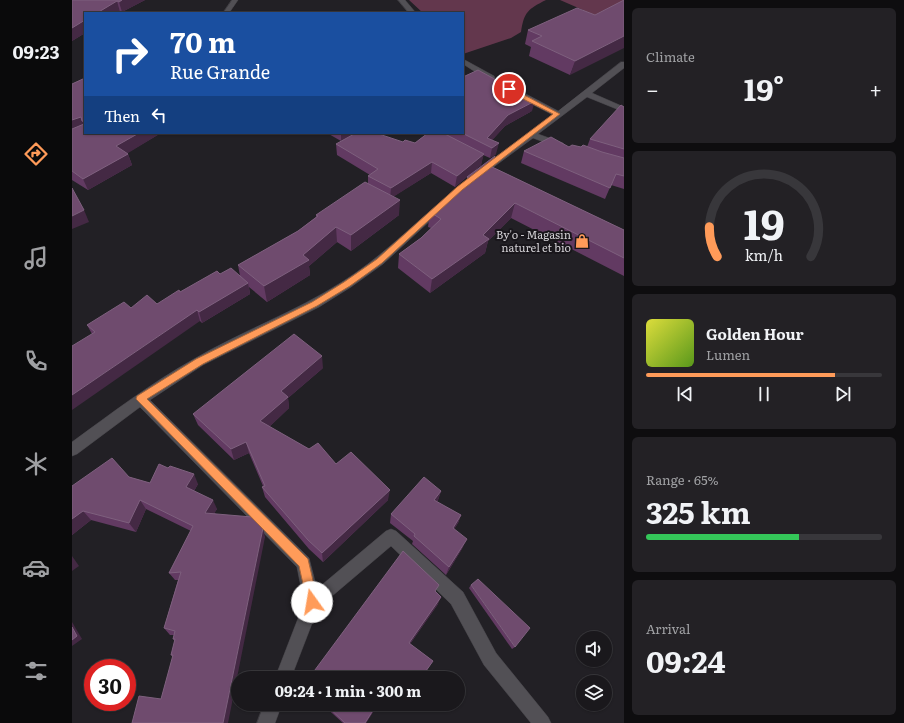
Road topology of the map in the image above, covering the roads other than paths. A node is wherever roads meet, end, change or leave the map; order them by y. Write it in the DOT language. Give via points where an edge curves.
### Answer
graph roads {
  1 [pos="235,0"];
  2 [pos="400,0"];
  3 [pos="227,12"];
  4 [pos="412,12"];
  5 [pos="464,62"];
  6 [pos="624,64"];
  7 [pos="498,83"];
  8 [pos="516,93"];
  9 [pos="586,94"];
  10 [pos="624,110"];
  11 [pos="557,114"];
  12 [pos="531,134"];
  13 [pos="566,147"];
  14 [pos="472,179"];
  15 [pos="450,198"];
  16 [pos="141,399"];
  17 [pos="72,450"];
  18 [pos="312,602"];
  19 [pos="286,671"];
  20 [pos="270,711"];
  21 [pos="266,723"];
  22 [pos="542,723"];
  1 -- 3 [label="street"];
  2 -- 4 [label="street"];
  5 -- 7 [label="street"];
  6 -- 9 [label="street"];
  8 -- 11 [label="street"];
  9 -- 10 [label="street"];
  9 -- 11 [label="street"];
  11 -- 12 [label="street"];
  12 -- 13 [label="street"];
  12 -- 14 [label="street" via="487,162"];
  15 -- 16 [label="street" via="379,261 347,284 314,304 199,362"];
  16 -- 17 [label="street"];
  16 -- 18 [label="street" via="304,563"];
  18 -- 19 [label="street"];
  18 -- 22 [label="street" via="392,536 457,598 490,659"];
  20 -- 21 [label="street"];
}
